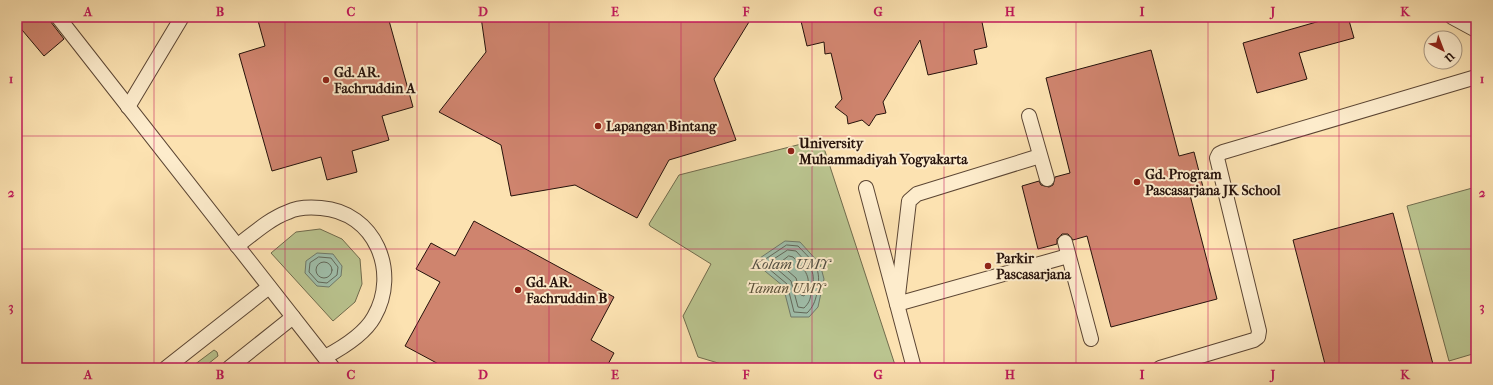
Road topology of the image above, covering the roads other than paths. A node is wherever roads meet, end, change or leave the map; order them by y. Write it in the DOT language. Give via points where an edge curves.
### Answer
graph roads {
  1 [pos="58,17"];
  2 [pos="182,17"];
  3 [pos="1452,17"];
  4 [pos="1476,30"];
  5 [pos="1476,77"];
  6 [pos="128,107"];
  7 [pos="1029,116"];
  8 [pos="1040,156"];
  9 [pos="1047,179"];
  10 [pos="866,188"];
  11 [pos="1065,242"];
  12 [pos="237,246"];
  13 [pos="1068,256"];
  14 [pos="269,287"];
  15 [pos="897,304"];
  16 [pos="293,317"];
  17 [pos="1091,339"];
  18 [pos="329,363"];
  19 [pos="166,368"];
  20 [pos="229,368"];
  21 [pos="914,368"];
  22 [pos="1160,368"];
  1 -- 6 [label="lane"];
  2 -- 6 [label="lane"];
  3 -- 4 [label="lane"];
  5 -- 22 [label="lane" via="1219,154 1217,158 1258,337"];
  6 -- 12 [label="lane"];
  7 -- 8 [label="lane"];
  8 -- 9 [label="lane"];
  8 -- 15 [label="lane" via="912,197 909,201"];
  10 -- 15 [label="lane"];
  11 -- 13 [label="lane"];
  12 -- 14 [label="lane"];
  12 -- 18 [label="lane" via="288,211 308,207 328,208 347,215 363,226 375,242 383,261 385,281 382,300 373,319"];
  13 -- 15 [label="lane"];
  13 -- 17 [label="lane"];
  14 -- 16 [label="lane"];
  14 -- 19 [label="lane"];
  15 -- 21 [label="lane"];
  16 -- 18 [label="lane"];
  16 -- 20 [label="lane"];
}
